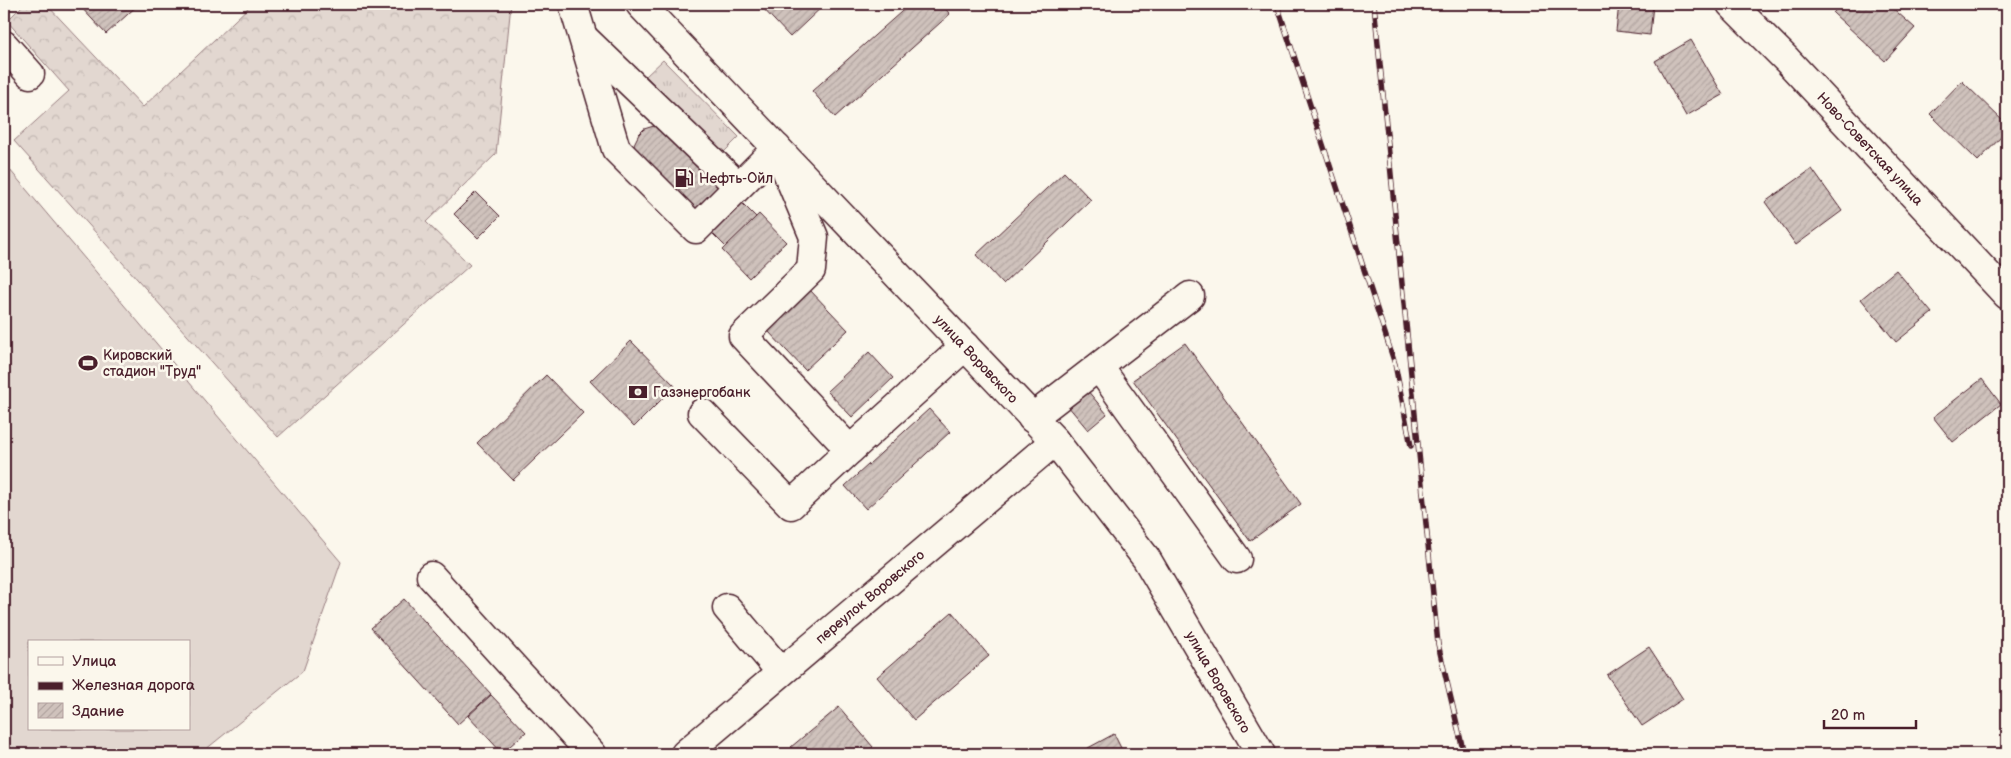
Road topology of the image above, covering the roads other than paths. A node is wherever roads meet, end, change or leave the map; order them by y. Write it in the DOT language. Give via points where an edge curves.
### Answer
graph roads {
  1 [pos="573,4"];
  2 [pos="640,4"];
  3 [pos="1731,4"];
  4 [pos="583,37"];
  5 [pos="4,45"];
  6 [pos="30,74"];
  7 [pos="777,148"];
  8 [pos="738,186"];
  9 [pos="2007,295"];
  10 [pos="1190,296"];
  11 [pos="965,346"];
  12 [pos="1099,367"];
  13 [pos="702,413"];
  14 [pos="1032,418"];
  15 [pos="1054,441"];
  16 [pos="850,450"];
  17 [pos="1237,559"];
  18 [pos="431,576"];
  19 [pos="727,608"];
  20 [pos="781,672"];
  21 [pos="592,754"];
  22 [pos="685,754"];
  23 [pos="1261,754"];
  1 -- 4 [label="street"];
  2 -- 7 [label="street, улица Воровского"];
  3 -- 9 [label="street, Ново-Советская улица"];
  4 -- 8 [label="street"];
  4 -- 8 [label="street" via="616,149 696,229"];
  5 -- 6 [label="street"];
  7 -- 8 [label="street"];
  7 -- 11 [label="street, улица Воровского"];
  7 -- 16 [label="street" via="814,237 810,270 743,336"];
  10 -- 12 [label="street"];
  11 -- 14 [label="street, улица Воровского"];
  11 -- 16 [label="street"];
  12 -- 14 [label="street"];
  12 -- 17 [label="street"];
  13 -- 16 [label="street" via="791,505"];
  14 -- 15 [label="street, улица Воровского"];
  15 -- 20 [label="street, переулок Воровского"];
  15 -- 23 [label="street, улица Воровского" via="1146,558"];
  18 -- 21 [label="street"];
  19 -- 20 [label="street"];
  20 -- 22 [label="street, переулок Воровского"];
}
